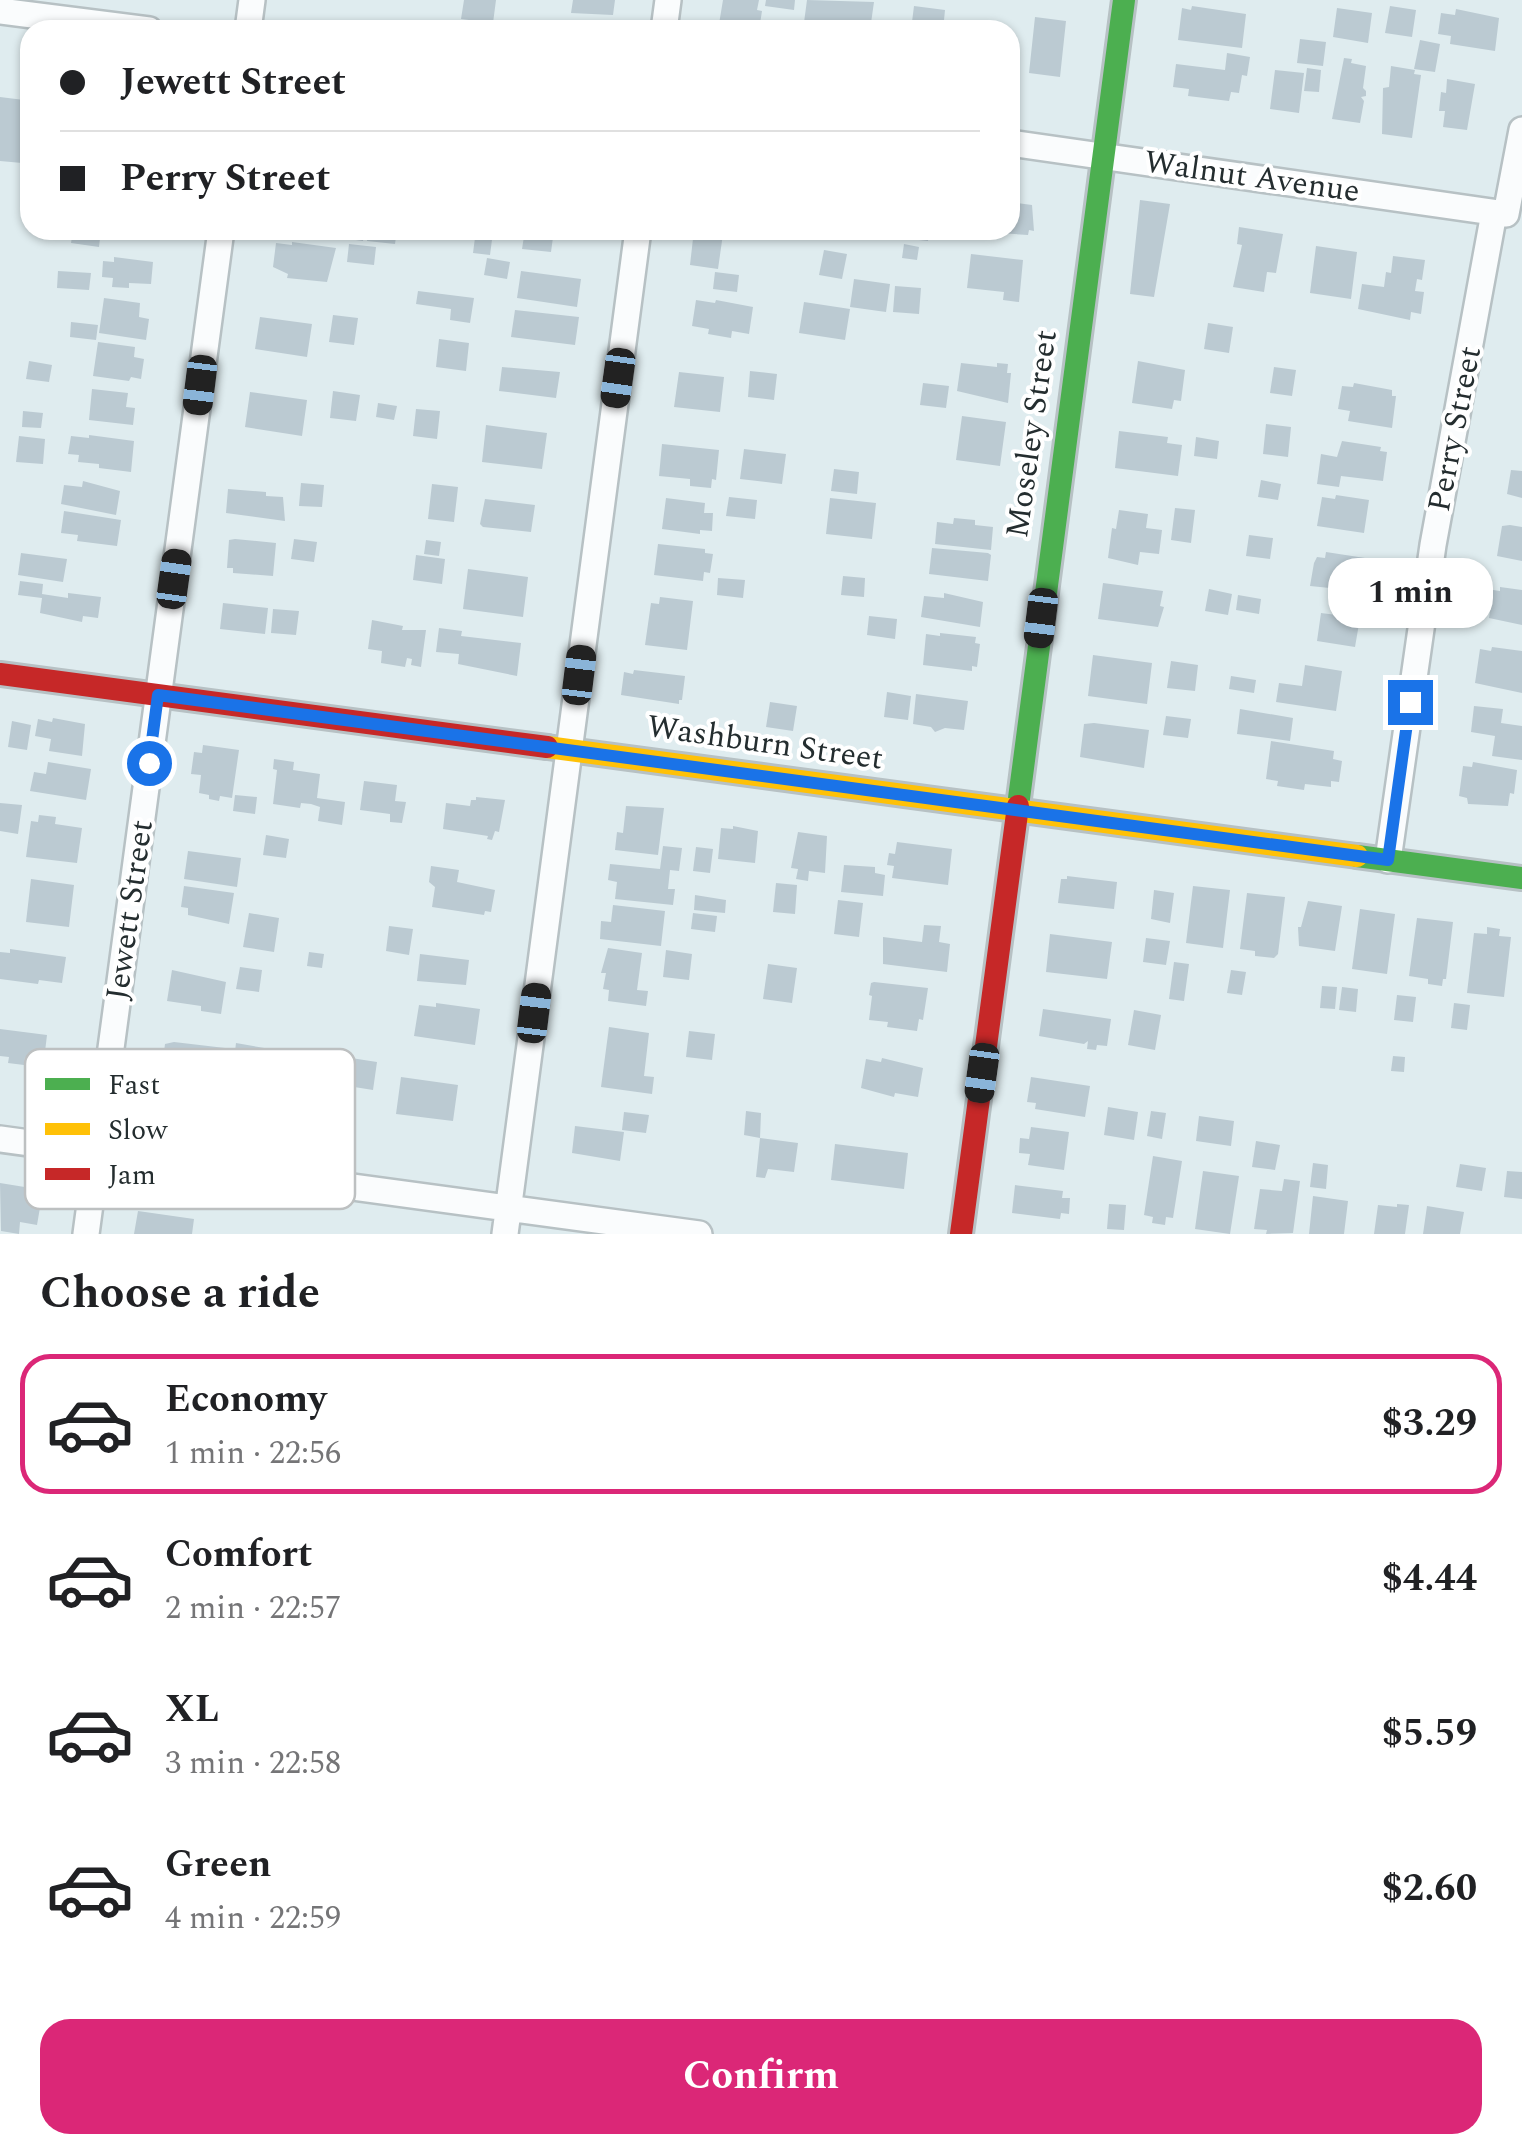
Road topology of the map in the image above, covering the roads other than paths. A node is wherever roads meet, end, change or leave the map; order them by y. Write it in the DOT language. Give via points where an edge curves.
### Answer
graph roads {
  1 [pos="1124,0"];
  2 [pos="0,10"];
  3 [pos="74,20"];
  4 [pos="1522,130"];
  5 [pos="1020,145"];
  6 [pos="1104,156"];
  7 [pos="1508,215"];
  8 [pos="220,240"];
  9 [pos="637,240"];
  10 [pos="0,674"];
  11 [pos="158,695"];
  12 [pos="569,750"];
  13 [pos="1018,810"];
  14 [pos="1388,860"];
  15 [pos="1522,878"];
  16 [pos="111,1049"];
  17 [pos="0,1139"];
  18 [pos="25,1142"];
  19 [pos="355,1187"];
  20 [pos="508,1208"];
  21 [pos="89,1209"];
  22 [pos="86,1234"];
  23 [pos="505,1234"];
  24 [pos="698,1234"];
  25 [pos="961,1234"];
  1 -- 6 [label="street, Moseley Street"];
  2 -- 3 [label="street"];
  4 -- 7 [label="street, Perry Street"];
  5 -- 6 [label="street, Walnut Avenue"];
  6 -- 7 [label="street, Walnut Avenue"];
  6 -- 13 [label="street, Moseley Street"];
  7 -- 14 [label="street, Perry Street" via="1433,545"];
  8 -- 11 [label="street, Jewett Street"];
  9 -- 12 [label="street"];
  10 -- 11 [label="street, Washburn Street"];
  11 -- 12 [label="street, Washburn Street"];
  11 -- 16 [label="street, Jewett Street"];
  12 -- 13 [label="street, Washburn Street"];
  12 -- 20 [label="street"];
  13 -- 14 [label="street, Washburn Street"];
  13 -- 25 [label="street, Moseley Street"];
  14 -- 15 [label="street, Washburn Street"];
  17 -- 18 [label="street"];
  19 -- 20 [label="street"];
  20 -- 23 [label="street"];
  20 -- 24 [label="street"];
  21 -- 22 [label="street, Jewett Street"];
}
